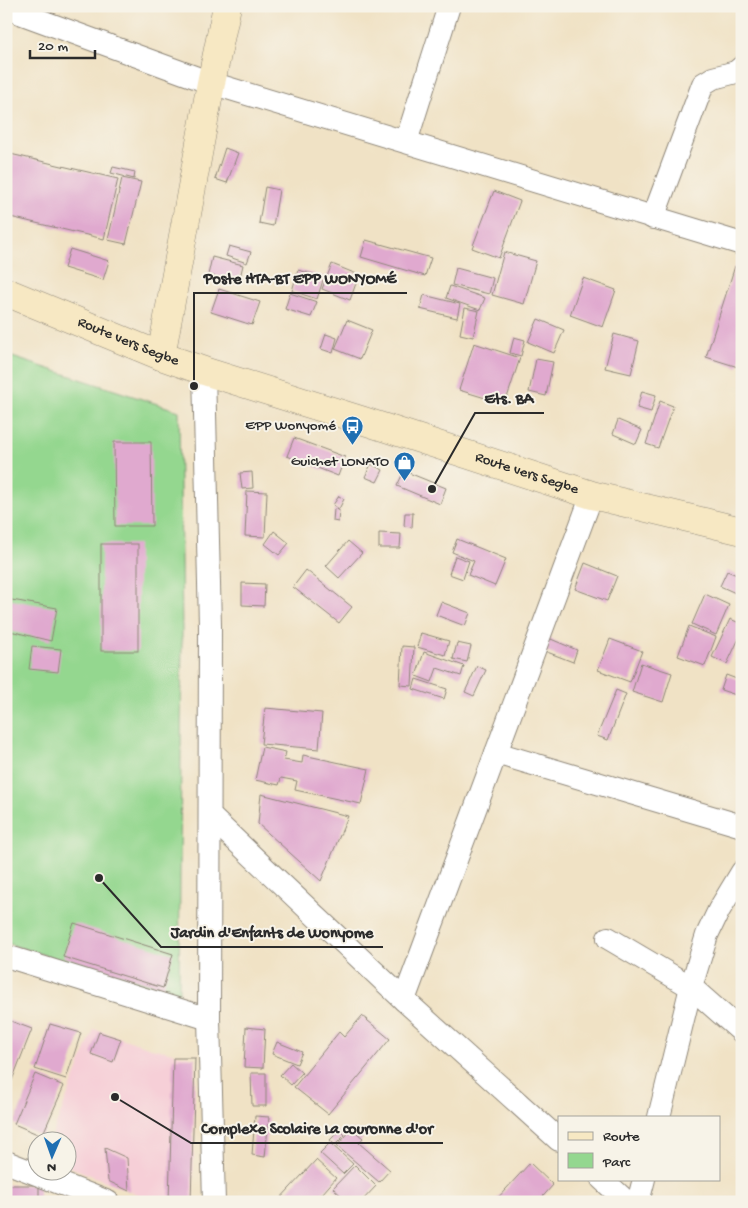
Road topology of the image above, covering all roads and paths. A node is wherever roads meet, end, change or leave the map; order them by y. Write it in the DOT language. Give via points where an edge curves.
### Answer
graph roads {
  1 [pos="227,6"];
  2 [pos="449,6"];
  3 [pos="6,8"];
  4 [pos="742,67"];
  5 [pos="211,83"];
  6 [pos="406,142"];
  7 [pos="653,218"];
  8 [pos="742,244"];
  9 [pos="6,292"];
  10 [pos="162,356"];
  11 [pos="204,371"];
  12 [pos="592,495"];
  13 [pos="742,531"];
  14 [pos="496,753"];
  15 [pos="210,816"];
  16 [pos="742,826"];
  17 [pos="742,872"];
  18 [pos="608,938"];
  19 [pos="6,956"];
  20 [pos="691,987"];
  21 [pos="404,1000"];
  22 [pos="209,1019"];
  23 [pos="742,1032"];
  24 [pos="658,1116"];
  25 [pos="558,1139"];
  26 [pos="6,1162"];
  27 [pos="603,1180"];
  28 [pos="644,1180"];
  29 [pos="108,1202"];
  30 [pos="214,1202"];
  31 [pos="627,1202"];
  32 [pos="638,1202"];
  1 -- 5 [label="main road"];
  2 -- 6 [label="street"];
  3 -- 5 [label="street"];
  4 -- 7 [label="street" via="703,84"];
  5 -- 6 [label="street"];
  5 -- 10 [label="main road"];
  6 -- 7 [label="street"];
  7 -- 8 [label="street"];
  9 -- 10 [label="main road, Route vers Segbe"];
  10 -- 11 [label="main road, Route vers Segbe"];
  11 -- 12 [label="main road, Route vers Segbe"];
  11 -- 15 [label="street" via="210,626"];
  12 -- 13 [label="main road, Route vers Segbe"];
  12 -- 14 [label="street"];
  14 -- 16 [label="street"];
  14 -- 21 [label="street"];
  15 -- 21 [label="street"];
  15 -- 22 [label="street"];
  17 -- 20 [label="street" via="707,935"];
  18 -- 20 [label="street"];
  19 -- 22 [label="street"];
  20 -- 23 [label="street"];
  20 -- 24 [label="street"];
  21 -- 25 [label="street"];
  22 -- 30 [label="street"];
  26 -- 29 [label="street"];
  27 -- 31 [label="street"];
  28 -- 32 [label="street"];
}
